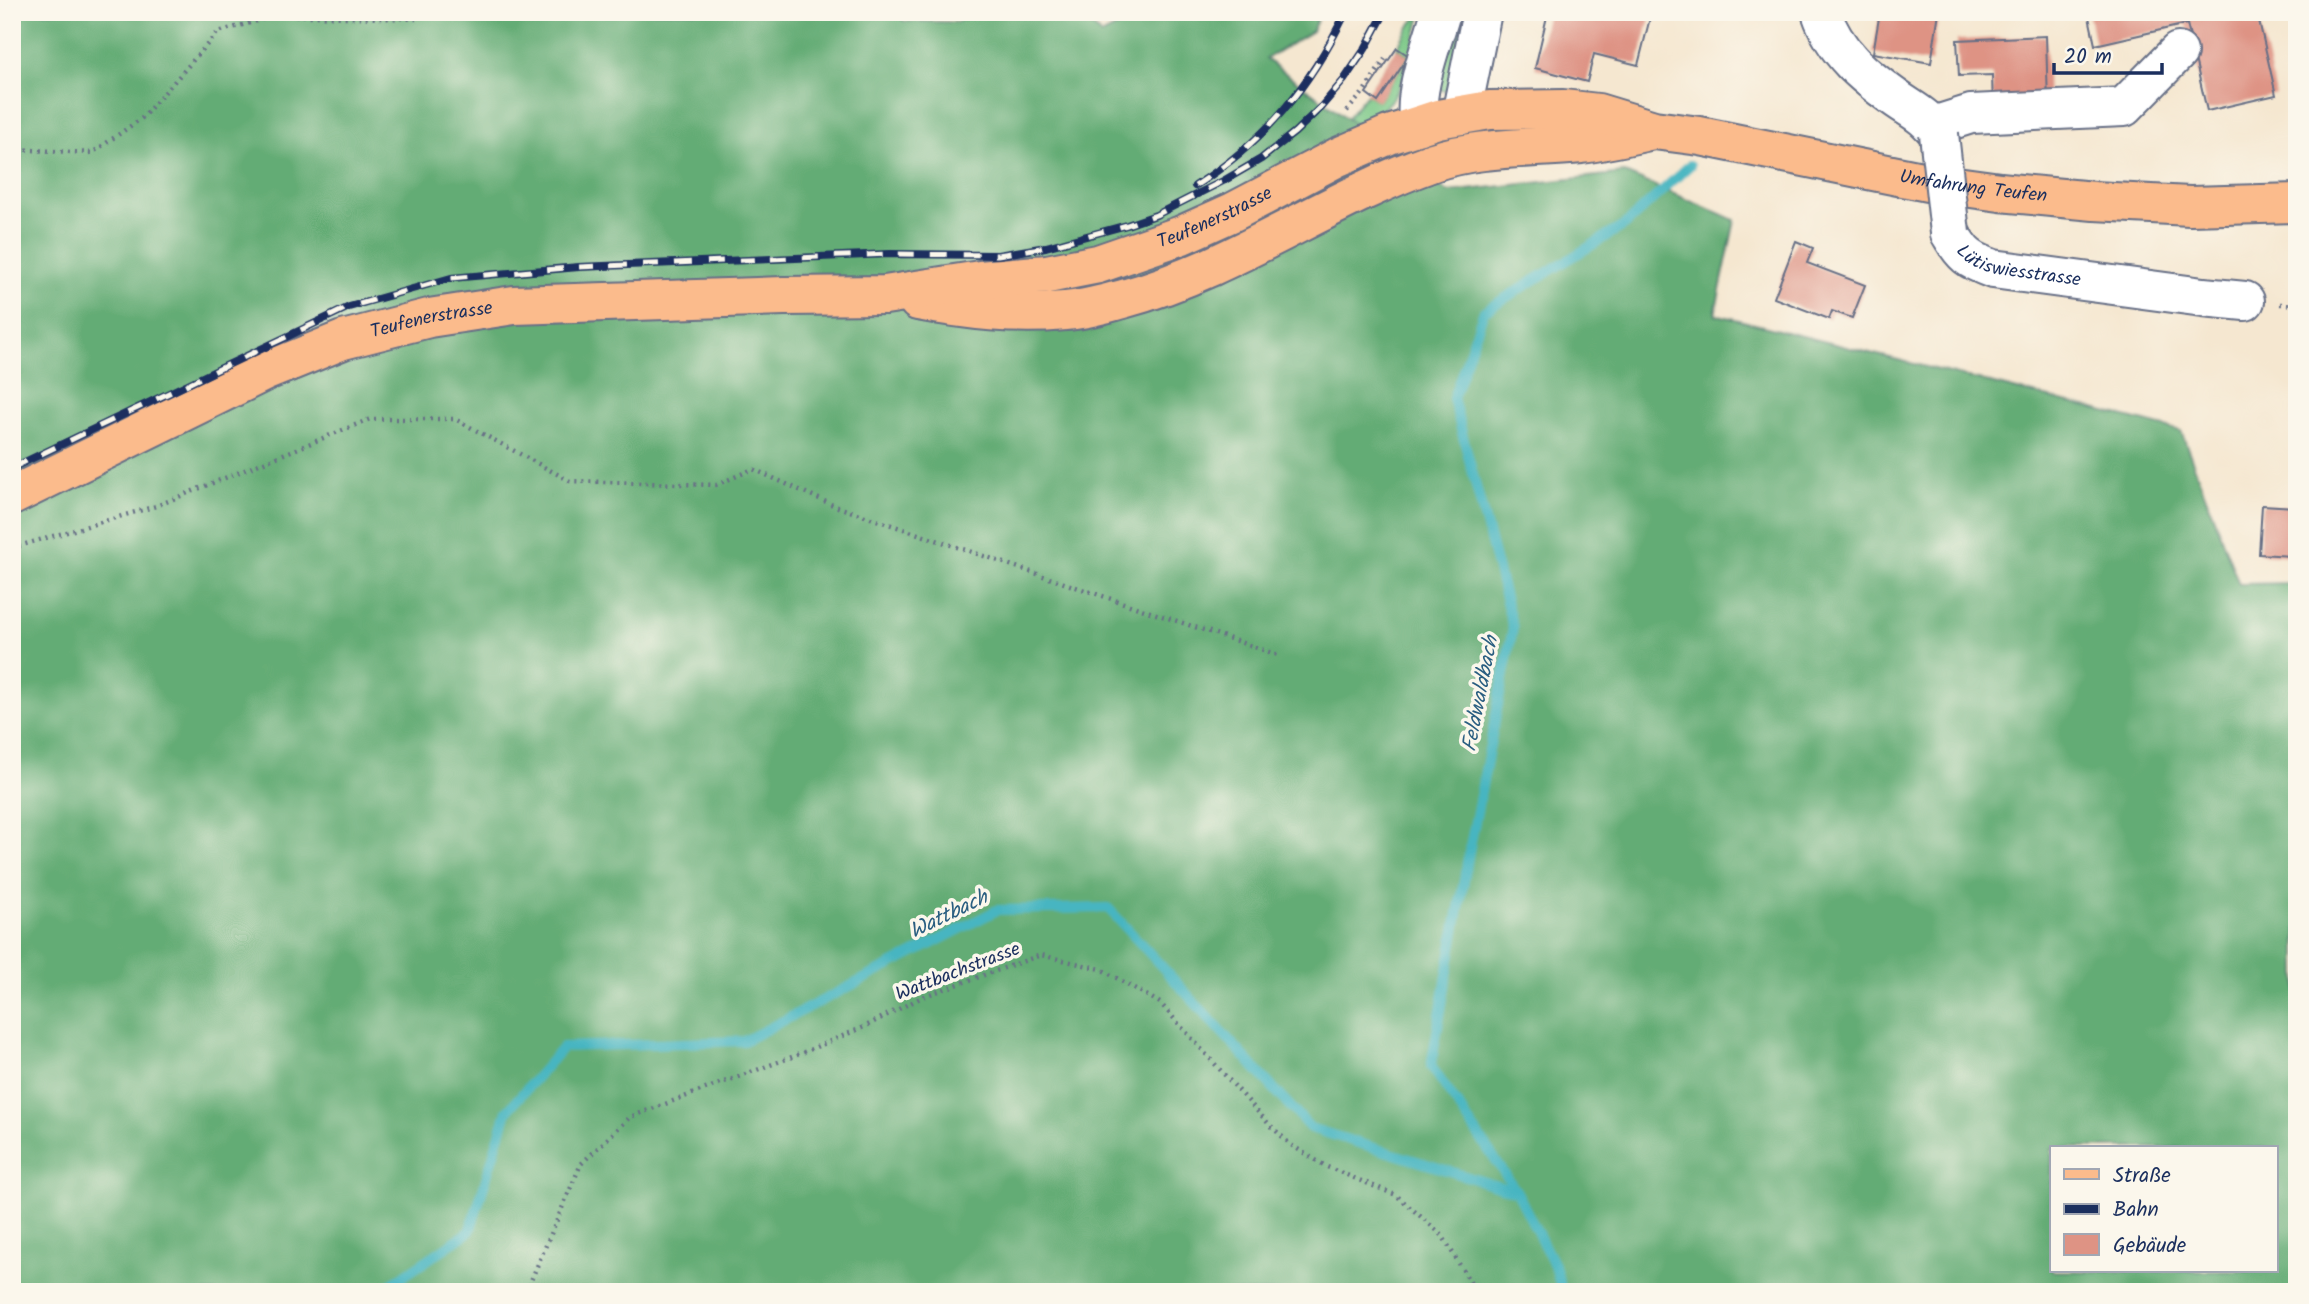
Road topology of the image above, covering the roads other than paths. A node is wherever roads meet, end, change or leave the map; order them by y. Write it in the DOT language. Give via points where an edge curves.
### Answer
graph roads {
  1 [pos="1441,12"];
  2 [pos="1482,12"];
  3 [pos="1821,12"];
  4 [pos="2178,52"];
  5 [pos="1461,115"];
  6 [pos="1419,125"];
  7 [pos="1936,130"];
  8 [pos="1654,131"];
  9 [pos="1448,158"];
  10 [pos="2297,204"];
  11 [pos="885,295"];
  12 [pos="2245,301"];
  13 [pos="12,496"];
  1 -- 6 [label="street" via="1422,80"];
  2 -- 5 [label="street"];
  3 -- 7 [label="street" via="1827,29 1856,69"];
  4 -- 7 [label="street" via="2124,107 1970,114"];
  5 -- 6 [label="main road, Teufenerstrasse"];
  5 -- 8 [label="main road, Umfahrung Teufen" via="1563,109 1598,113"];
  5 -- 9 [label="main road"];
  6 -- 9 [label="main road"];
  6 -- 11 [label="main road, Teufenerstrasse" via="1338,158 1233,212 1143,251 1047,274"];
  7 -- 12 [label="street, Lütiswiesstrasse, bridge" via="1950,233 1969,259 1993,269"];
  8 -- 9 [label="main road, Umfahrung Teufen"];
  8 -- 10 [label="main road, Umfahrung Teufen" via="2000,192 2190,206"];
  9 -- 11 [label="main road, Teufenerstrasse" via="1390,179 1205,271 1104,304 1068,311 983,312"];
  11 -- 13 [label="main road, Teufenerstrasse" via="514,305 429,318 343,340 264,372"];
}
